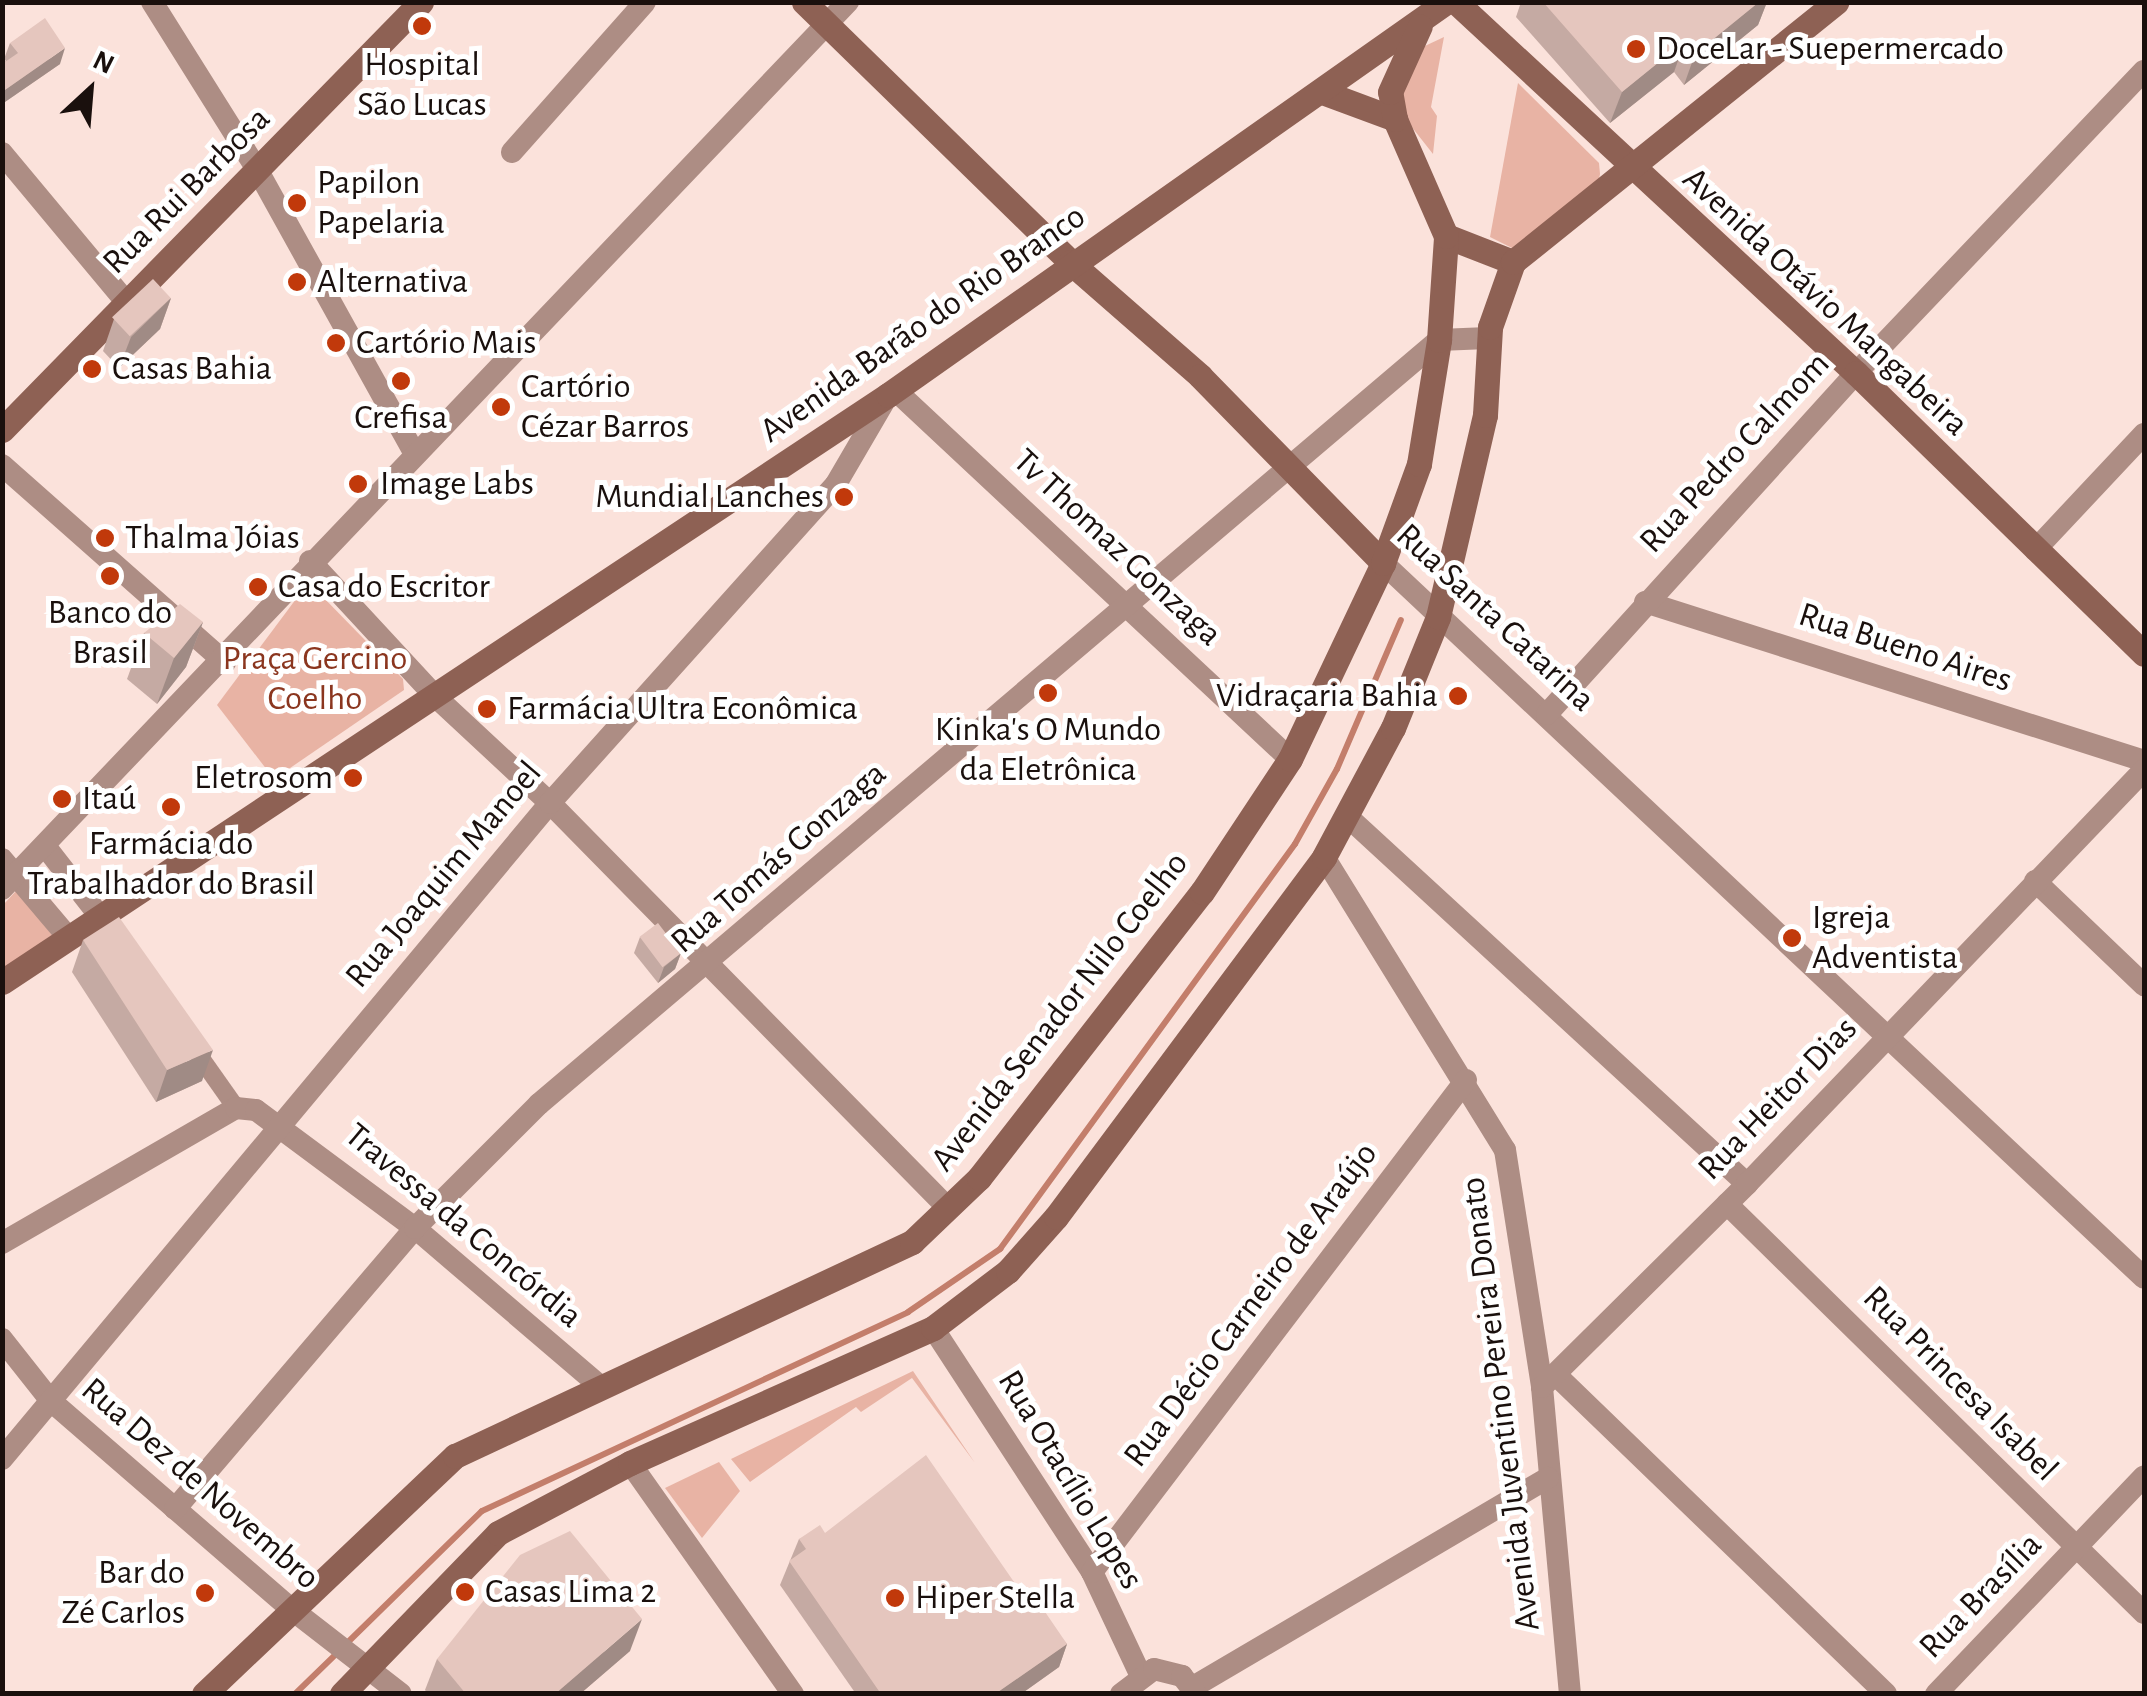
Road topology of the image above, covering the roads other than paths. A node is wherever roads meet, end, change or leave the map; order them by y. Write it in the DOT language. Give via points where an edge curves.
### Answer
graph roads {
  1 [pos="421,2"];
  2 [pos="646,2"];
  3 [pos="804,2"];
  4 [pos="848,2"];
  5 [pos="1446,2"];
  6 [pos="1456,2"];
  7 [pos="1836,2"];
  8 [pos="158,5"];
  9 [pos="826,25"];
  10 [pos="1420,26"];
  11 [pos="2144,71"];
  12 [pos="1325,92"];
  13 [pos="1395,119"];
  14 [pos="512,152"];
  15 [pos="2,154"];
  16 [pos="1629,167"];
  17 [pos="258,171"];
  18 [pos="1446,236"];
  19 [pos="1070,262"];
  20 [pos="1513,262"];
  21 [pos="126,302"];
  22 [pos="1488,338"];
  23 [pos="1439,340"];
  24 [pos="1856,373"];
  25 [pos="892,393"];
  26 [pos="2,430"];
  27 [pos="2144,434"];
  28 [pos="414,452"];
  29 [pos="2,464"];
  30 [pos="1286,467"];
  31 [pos="2035,550"];
  32 [pos="310,561"];
  33 [pos="1383,562"];
  34 [pos="1645,602"];
  35 [pos="1128,604"];
  36 [pos="1438,617"];
  37 [pos="2144,654"];
  38 [pos="225,662"];
  39 [pos="438,698"];
  40 [pos="1547,714"];
  41 [pos="1290,760"];
  42 [pos="2144,761"];
  43 [pos="2144,770"];
  44 [pos="550,803"];
  45 [pos="1348,817"];
  46 [pos="46,846"];
  47 [pos="1324,857"];
  48 [pos="8,874"];
  49 [pos="2034,881"];
  50 [pos="104,922"];
  51 [pos="67,936"];
  52 [pos="708,966"];
  53 [pos="2,982"];
  54 [pos="2144,985"];
  55 [pos="178,1027"];
  56 [pos="1890,1034"];
  57 [pos="1466,1080"];
  58 [pos="236,1108"];
  59 [pos="280,1122"];
  60 [pos="1747,1184"];
  61 [pos="1727,1204"];
  62 [pos="949,1209"];
  63 [pos="415,1228"];
  64 [pos="2,1243"];
  65 [pos="2144,1278"];
  66 [pos="934,1328"];
  67 [pos="2,1338"];
  68 [pos="1548,1380"];
  69 [pos="600,1386"];
  70 [pos="51,1401"];
  71 [pos="2,1459"];
  72 [pos="630,1463"];
  73 [pos="2144,1476"];
  74 [pos="1548,1478"];
  75 [pos="175,1509"];
  76 [pos="2076,1548"];
  77 [pos="1092,1572"];
  78 [pos="2144,1613"];
  79 [pos="299,1616"];
  80 [pos="360,1663"];
  81 [pos="1140,1674"];
  82 [pos="1195,1690"];
  83 [pos="204,1694"];
  84 [pos="342,1694"];
  85 [pos="401,1694"];
  86 [pos="793,1694"];
  87 [pos="1121,1694"];
  88 [pos="1570,1694"];
  89 [pos="1886,1694"];
  90 [pos="1936,1694"];
  1 -- 17 [label="main road, Rua Rui Barbosa"];
  2 -- 14 [label="street"];
  3 -- 9 [label="main road, Rua Santa Catarina"];
  4 -- 9 [label="street"];
  5 -- 10 [label="main road, Avenida Barão do Rio Branco"];
  6 -- 16 [label="main road, Avenida Otávio Mangabeira"];
  7 -- 16 [label="main road"];
  8 -- 17 [label="street"];
  9 -- 19 [label="main road, Rua Santa Catarina"];
  9 -- 28 [label="street"];
  10 -- 12 [label="main road, Avenida Barão do Rio Branco"];
  10 -- 13 [label="main road, Avenida Senador Nilo Coelho" via="1392,84"];
  11 -- 24 [label="street, Rua Pedro Calmom"];
  12 -- 13 [label="main road"];
  12 -- 19 [label="main road, Avenida Barão do Rio Branco"];
  13 -- 18 [label="main road, Avenida Senador Nilo Coelho"];
  15 -- 21 [label="street"];
  16 -- 20 [label="main road"];
  16 -- 24 [label="main road, Avenida Otávio Mangabeira"];
  17 -- 21 [label="main road, Rua Rui Barbosa"];
  17 -- 28 [label="street"];
  18 -- 20 [label="main road"];
  18 -- 23 [label="main road, Avenida Senador Nilo Coelho"];
  19 -- 25 [label="main road, Avenida Barão do Rio Branco"];
  19 -- 30 [label="main road, Rua Santa Catarina" via="1200,376"];
  20 -- 22 [label="main road"];
  21 -- 26 [label="main road, Rua Rui Barbosa"];
  22 -- 23 [label="street"];
  22 -- 36 [label="main road" via="1484,415"];
  23 -- 30 [label="street, Rua Tomás Gonzaga"];
  23 -- 33 [label="main road, Avenida Senador Nilo Coelho" via="1420,464"];
  24 -- 31 [label="main road, Avenida Otávio Mangabeira"];
  24 -- 34 [label="street, Rua Pedro Calmom"];
  25 -- 35 [label="street, Tv Thomaz Gonzaga"];
  25 -- 39 [label="main road, Avenida Barão do Rio Branco"];
  25 -- 44 [label="street, Rua Joaquim Manoel" via="836,484"];
  27 -- 31 [label="street"];
  28 -- 32 [label="street"];
  29 -- 38 [label="street"];
  30 -- 33 [label="main road, Rua Santa Catarina"];
  30 -- 35 [label="street, Rua Tomás Gonzaga"];
  31 -- 37 [label="main road, Avenida Otávio Mangabeira"];
  32 -- 38 [label="street"];
  32 -- 39 [label="street"];
  33 -- 36 [label="street, Rua Santa Catarina"];
  33 -- 41 [label="main road, Avenida Senador Nilo Coelho"];
  34 -- 40 [label="street, Rua Pedro Calmom"];
  34 -- 42 [label="street, Rua Bueno Aires"];
  35 -- 41 [label="street, Tv Thomaz Gonzaga"];
  35 -- 52 [label="street, Rua Tomás Gonzaga"];
  36 -- 40 [label="street, Rua Santa Catarina"];
  36 -- 45 [label="main road"];
  38 -- 46 [label="street"];
  39 -- 44 [label="street"];
  39 -- 50 [label="main road"];
  40 -- 56 [label="street, Rua Santa Catarina"];
  41 -- 62 [label="main road, Avenida Senador Nilo Coelho" via="1138,978"];
  43 -- 49 [label="street, Rua Heitor Dias"];
  44 -- 52 [label="street"];
  44 -- 59 [label="street, Rua Joaquim Manoel"];
  45 -- 47 [label="main road"];
  45 -- 60 [label="street"];
  46 -- 48 [label="street"];
  46 -- 50 [label="street"];
  47 -- 57 [label="street, Avenida Juventino Pereira Donato"];
  47 -- 66 [label="main road" via="1056,1218 997,1282"];
  48 -- 51 [label="street"];
  49 -- 54 [label="street"];
  49 -- 56 [label="street, Rua Heitor Dias"];
  50 -- 51 [label="main road"];
  51 -- 53 [label="main road"];
  52 -- 62 [label="street"];
  52 -- 63 [label="street, Rua Tomás Gonzaga" via="539,1104"];
  55 -- 58 [label="street"];
  56 -- 60 [label="street, Rua Heitor Dias"];
  56 -- 65 [label="street, Rua Santa Catarina"];
  57 -- 68 [label="street, Avenida Juventino Pereira Donato" via="1506,1150"];
  57 -- 77 [label="street, Rua Décio Carneiro de Araújo"];
  58 -- 59 [label="street"];
  58 -- 64 [label="street"];
  59 -- 63 [label="street, Travessa da Concórdia"];
  59 -- 70 [label="street, Rua Joaquim Manoel"];
  60 -- 61 [label="street, Rua Heitor Dias"];
  61 -- 68 [label="street, Rua Heitor Dias"];
  61 -- 76 [label="street, Rua Princesa Isabel"];
  62 -- 69 [label="main road, Avenida Senador Nilo Coelho" via="886,1257"];
  63 -- 69 [label="street, Travessa da Concórdia"];
  63 -- 75 [label="street, Rua Tomás Gonzaga"];
  66 -- 72 [label="main road"];
  66 -- 77 [label="street, Rua Otacílio Lopes"];
  67 -- 70 [label="street, Rua Dez de Novembro"];
  68 -- 74 [label="street, Avenida Juventino Pereira Donato"];
  68 -- 89 [label="street"];
  69 -- 79 [label="main road, Avenida Senador Nilo Coelho" via="455,1456"];
  70 -- 71 [label="street, Rua Joaquim Manoel"];
  70 -- 75 [label="street, Rua Dez de Novembro"];
  72 -- 80 [label="main road" via="498,1533"];
  72 -- 86 [label="street"];
  73 -- 76 [label="street, Rua Brasília"];
  74 -- 82 [label="street"];
  74 -- 88 [label="street, Avenida Juventino Pereira Donato"];
  75 -- 79 [label="street, Rua Dez de Novembro"];
  76 -- 78 [label="street, Rua Princesa Isabel"];
  76 -- 90 [label="street, Rua Brasília"];
  77 -- 81 [label="street, Rua Otacílio Lopes"];
  79 -- 80 [label="street, Rua Dez de Novembro"];
  79 -- 83 [label="main road, Avenida Senador Nilo Coelho"];
  80 -- 84 [label="main road"];
  80 -- 85 [label="street, Rua Dez de Novembro"];
  81 -- 82 [label="street" via="1169,1671"];
  81 -- 87 [label="street"];
}
